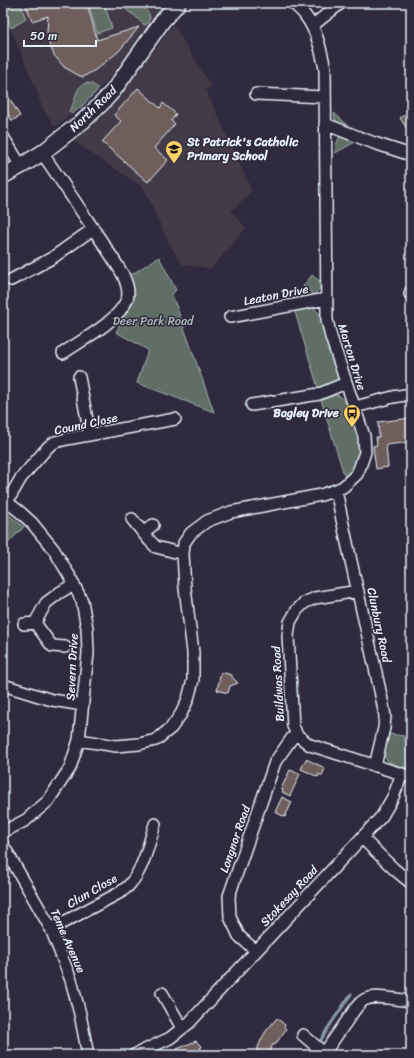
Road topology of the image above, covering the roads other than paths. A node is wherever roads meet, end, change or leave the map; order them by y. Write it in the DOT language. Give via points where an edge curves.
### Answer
graph roads {
  1 [pos="178,3"];
  2 [pos="293,3"];
  3 [pos="341,3"];
  4 [pos="312,26"];
  5 [pos="256,94"];
  6 [pos="324,97"];
  7 [pos="324,124"];
  8 [pos="3,137"];
  9 [pos="42,153"];
  10 [pos="411,156"];
  11 [pos="21,166"];
  12 [pos="3,176"];
  13 [pos="93,229"];
  14 [pos="11,280"];
  15 [pos="411,291"];
  16 [pos="411,295"];
  17 [pos="326,299"];
  18 [pos="230,317"];
  19 [pos="62,353"];
  20 [pos="79,378"];
  21 [pos="346,383"];
  22 [pos="411,394"];
  23 [pos="252,406"];
  24 [pos="355,407"];
  25 [pos="174,419"];
  26 [pos="90,435"];
  27 [pos="336,490"];
  28 [pos="5,501"];
  29 [pos="132,519"];
  30 [pos="153,525"];
  31 [pos="143,533"];
  32 [pos="183,554"];
  33 [pos="74,584"];
  34 [pos="358,591"];
  35 [pos="65,647"];
  36 [pos="3,685"];
  37 [pos="83,705"];
  38 [pos="297,735"];
  39 [pos="79,740"];
  40 [pos="375,766"];
  41 [pos="406,776"];
  42 [pos="156,824"];
  43 [pos="3,832"];
  44 [pos="362,838"];
  45 [pos="3,845"];
  46 [pos="411,883"];
  47 [pos="51,929"];
  48 [pos="256,951"];
  49 [pos="162,993"];
  50 [pos="411,1001"];
  51 [pos="182,1028"];
  52 [pos="306,1038"];
  53 [pos="323,1053"];
  54 [pos="88,1055"];
  55 [pos="134,1055"];
  1 -- 9 [label="street, North Road" via="113,91 90,114"];
  2 -- 4 [label="street, Marton Drive"];
  3 -- 4 [label="street"];
  4 -- 6 [label="street, Marton Drive" via="324,69"];
  5 -- 6 [label="street"];
  6 -- 7 [label="street, Marton Drive"];
  7 -- 10 [label="street"];
  7 -- 17 [label="street, Marton Drive"];
  8 -- 11 [label="street"];
  9 -- 11 [label="street, North Road"];
  9 -- 13 [label="street"];
  11 -- 12 [label="street, North Road"];
  13 -- 14 [label="street" via="52,258"];
  13 -- 19 [label="street" via="123,276 128,288 128,297 115,317"];
  15 -- 16 [label="street"];
  17 -- 18 [label="street, Leaton Drive"];
  17 -- 21 [label="street, Marton Drive" via="331,337"];
  20 -- 26 [label="street"];
  21 -- 23 [label="street" via="318,394"];
  21 -- 24 [label="street, Marton Drive"];
  22 -- 24 [label="street"];
  24 -- 27 [label="street, Marton Drive" via="366,452 357,474"];
  25 -- 26 [label="street, Cound Close"];
  26 -- 28 [label="street, Cound Close" via="55,442 48,447 20,478"];
  27 -- 32 [label="street, Marton Drive" via="231,512 207,521 184,543"];
  27 -- 34 [label="street, Clunbury Road"];
  28 -- 33 [label="street, Severn Drive" via="36,528 54,550"];
  29 -- 31 [label="street"];
  30 -- 31 [label="street"];
  31 -- 32 [label="street" via="156,547"];
  32 -- 39 [label="street, Marton Drive" via="194,680 181,714 156,740 116,746"];
  33 -- 35 [label="street" via="46,603 29,623 52,646"];
  33 -- 37 [label="street, Severn Drive" via="82,601 88,628"];
  34 -- 38 [label="street, Buildwas Road" via="315,598 304,603 290,622 288,636 293,726"];
  34 -- 40 [label="street, Clunbury Road" via="385,716"];
  36 -- 37 [label="street" via="52,700"];
  37 -- 39 [label="street, Severn Drive"];
  38 -- 40 [label="street, Buildwas Road" via="310,745"];
  38 -- 48 [label="street, Longnor Road" via="275,762 228,896 230,917 239,936"];
  39 -- 43 [label="street, Severn Drive" via="70,768 48,801 26,820"];
  40 -- 41 [label="street, Buildwas Road"];
  41 -- 44 [label="street, Stokesay Road" via="382,816"];
  42 -- 47 [label="street, Clun Close" via="136,877 129,885 121,892"];
  44 -- 46 [label="street"];
  44 -- 48 [label="street, Stokesay Road"];
  45 -- 47 [label="street, Teme Avenue"];
  47 -- 54 [label="street, Teme Avenue" via="71,980"];
  48 -- 51 [label="street, Stokesay Road"];
  49 -- 51 [label="street"];
  50 -- 53 [label="street" via="379,998 364,1000"];
  51 -- 55 [label="street, Stokesay Road" via="170,1038"];
  52 -- 53 [label="street"];
}
